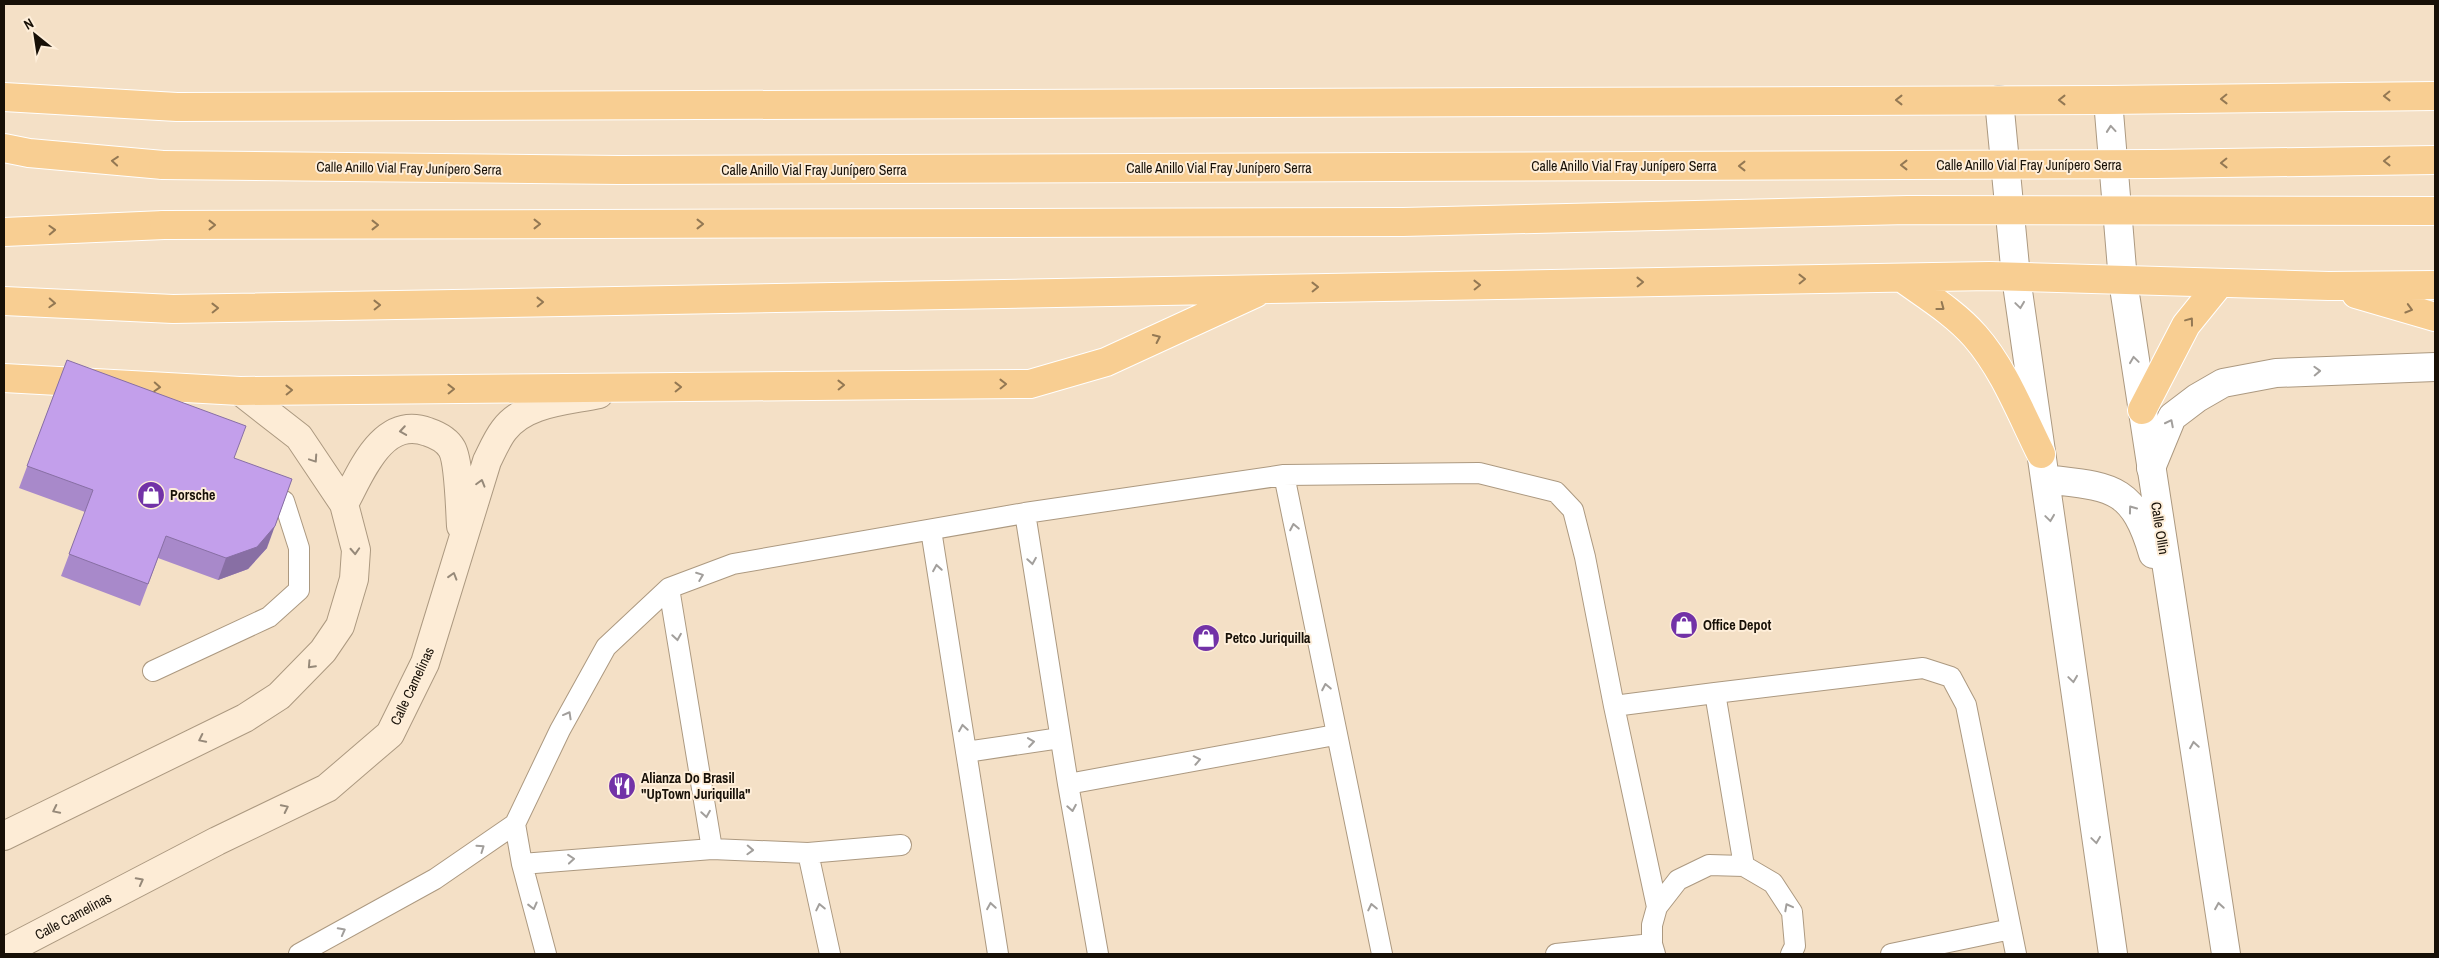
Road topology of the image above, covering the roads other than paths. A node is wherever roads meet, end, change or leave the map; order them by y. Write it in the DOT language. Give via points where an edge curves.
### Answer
graph roads {
  1 [pos="2435,96"];
  2 [pos="4,97"];
  3 [pos="1999,100"];
  4 [pos="2108,100"];
  5 [pos="4,148"];
  6 [pos="2435,160"];
  7 [pos="2435,211"];
  8 [pos="4,232"];
  9 [pos="2016,277"];
  10 [pos="1902,278"];
  11 [pos="2123,282"];
  12 [pos="2220,284"];
  13 [pos="2435,285"];
  14 [pos="2329,286"];
  15 [pos="1266,288"];
  16 [pos="4,301"];
  17 [pos="2435,317"];
  18 [pos="2435,367"];
  19 [pos="4,378"];
  20 [pos="59,382"];
  21 [pos="629,387"];
  22 [pos="240,391"];
  23 [pos="94,400"];
  24 [pos="2142,410"];
  25 [pos="2043,466"];
  26 [pos="2151,468"];
  27 [pos="1284,475"];
  28 [pos="241,478"];
  29 [pos="344,504"];
  30 [pos="1025,513"];
  31 [pos="931,530"];
  32 [pos="462,546"];
  33 [pos="669,588"];
  34 [pos="2177,637"];
  35 [pos="154,671"];
  36 [pos="1715,693"];
  37 [pos="1614,706"];
  38 [pos="1336,735"];
  39 [pos="1060,738"];
  40 [pos="966,752"];
  41 [pos="1068,784"];
  42 [pos="515,824"];
  43 [pos="4,836"];
  44 [pos="901,845"];
  45 [pos="712,849"];
  46 [pos="808,853"];
  47 [pos="522,864"];
  48 [pos="1744,866"];
  49 [pos="1657,906"];
  50 [pos="2011,929"];
  51 [pos="1653,949"];
  52 [pos="4,952"];
  53 [pos="299,954"];
  54 [pos="546,954"];
  55 [pos="830,954"];
  56 [pos="998,954"];
  57 [pos="1098,954"];
  58 [pos="1382,954"];
  59 [pos="1556,954"];
  60 [pos="1791,954"];
  61 [pos="1891,954"];
  62 [pos="2016,954"];
  63 [pos="2113,954"];
  64 [pos="2226,954"];
  1 -- 4 [label="highway, one-way"];
  3 -- 2 [label="highway, one-way" via="177,107"];
  4 -- 3 [label="highway, one-way"];
  3 -- 9 [label="street"];
  11 -- 4 [label="street, Calle Ollin, one-way"];
  6 -- 5 [label="highway, Calle Anillo Vial Fray Junípero Serra, one-way, bridge" via="619,170 163,165"];
  8 -- 7 [label="highway, one-way, bridge" via="164,225 1392,222 1908,210"];
  9 -- 10 [label="highway"];
  9 -- 11 [label="highway"];
  9 -- 25 [label="street, one-way"];
  15 -- 10 [label="highway, one-way"];
  10 -- 25 [label="highway, one-way" via="1954,316 1975,336 2009,389"];
  11 -- 12 [label="highway"];
  24 -- 11 [label="street, Calle Ollin, one-way"];
  12 -- 14 [label="highway"];
  24 -- 12 [label="highway, one-way" via="2186,325"];
  13 -- 14 [label="highway"];
  14 -- 17 [label="highway, one-way"];
  16 -- 15 [label="highway, one-way" via="173,309"];
  21 -- 15 [label="highway, one-way" via="1030,384 1106,362"];
  26 -- 18 [label="street, one-way" via="2172,417 2223,383 2276,373"];
  19 -- 20 [label="highway"];
  20 -- 22 [label="highway, one-way"];
  20 -- 23 [label="lane"];
  22 -- 21 [label="highway, one-way"];
  32 -- 21 [label="main road, Calle Camelinas, one-way" via="487,461 503,431 517,416 536,408"];
  22 -- 29 [label="main road, one-way" via="299,438"];
  24 -- 26 [label="street, Calle Ollin"];
  34 -- 25 [label="street, one-way" via="2147,533 2133,509 2120,494"];
  25 -- 63 [label="street, one-way"];
  26 -- 34 [label="street, Calle Ollin"];
  27 -- 30 [label="lane"];
  27 -- 37 [label="lane" via="1479,473 1556,492 1572,510 1585,557"];
  38 -- 27 [label="lane, one-way"];
  28 -- 35 [label="lane" via="284,501 299,548 298,590 270,617"];
  32 -- 29 [label="main road, one-way" via="460,494 452,450 440,436 421,429 398,430 384,440 367,460"];
  29 -- 43 [label="main road, one-way" via="356,550 354,579 340,626 302,674 279,696 245,718"];
  30 -- 31 [label="lane"];
  30 -- 39 [label="lane, one-way"];
  33 -- 31 [label="lane, one-way" via="733,564"];
  40 -- 31 [label="lane, one-way"];
  52 -- 32 [label="main road, Calle Camelinas, one-way" via="217,841 327,788 390,734 425,663"];
  42 -- 33 [label="lane, one-way" via="560,730 606,647"];
  33 -- 45 [label="lane, one-way"];
  64 -- 34 [label="street, Calle Ollin, one-way"];
  36 -- 37 [label="lane"];
  36 -- 48 [label="lane"];
  36 -- 50 [label="lane" via="1923,668 1950,677 1966,705"];
  37 -- 49 [label="lane"];
  41 -- 38 [label="lane, one-way"];
  58 -- 38 [label="lane, one-way"];
  40 -- 39 [label="lane, one-way"];
  39 -- 41 [label="lane"];
  56 -- 40 [label="lane, one-way"];
  41 -- 57 [label="lane, one-way"];
  42 -- 47 [label="lane"];
  53 -- 42 [label="lane, one-way" via="435,880"];
  44 -- 46 [label="lane"];
  45 -- 46 [label="lane, one-way"];
  47 -- 45 [label="lane, one-way"];
  55 -- 46 [label="lane, one-way"];
  47 -- 54 [label="lane, one-way"];
  48 -- 49 [label="lane" via="1709,864 1678,880"];
  60 -- 48 [label="lane, one-way" via="1795,946 1792,912 1774,883"];
  49 -- 51 [label="lane" via="1652,925"];
  50 -- 61 [label="lane"];
  50 -- 62 [label="lane"];
  51 -- 59 [label="lane"];
}
